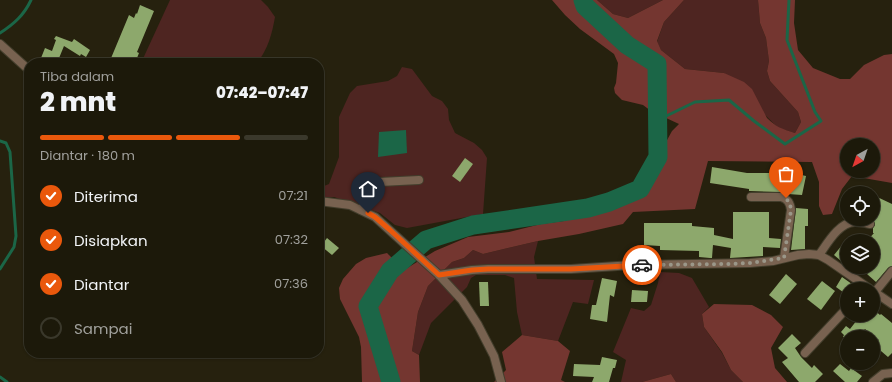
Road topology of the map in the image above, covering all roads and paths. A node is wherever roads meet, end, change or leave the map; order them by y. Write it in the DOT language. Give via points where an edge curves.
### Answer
graph roads {
  1 [pos="0,44"];
  2 [pos="24,66"];
  3 [pos="419,180"];
  4 [pos="751,197"];
  5 [pos="324,201"];
  6 [pos="361,210"];
  7 [pos="843,226"];
  8 [pos="819,255"];
  9 [pos="784,258"];
  10 [pos="892,271"];
  11 [pos="439,275"];
  12 [pos="859,282"];
  13 [pos="879,282"];
  14 [pos="880,296"];
  15 [pos="892,304"];
  16 [pos="840,316"];
  17 [pos="805,353"];
  18 [pos="892,373"];
  19 [pos="501,382"];
  20 [pos="873,382"];
  1 -- 2 [label="street"];
  3 -- 6 [label="street" via="380,182"];
  4 -- 9 [label="street" via="781,197 786,198 790,204"];
  5 -- 6 [label="street" via="350,205"];
  6 -- 11 [label="street" via="375,217"];
  7 -- 8 [label="street"];
  8 -- 9 [label="street" via="804,254"];
  8 -- 12 [label="street"];
  9 -- 11 [label="street" via="730,264 488,269"];
  10 -- 13 [label="street"];
  11 -- 19 [label="street" via="462,300 481,330 494,356"];
  14 -- 15 [label="street"];
  16 -- 17 [label="street"];
  18 -- 20 [label="street" via="883,374"];
}
